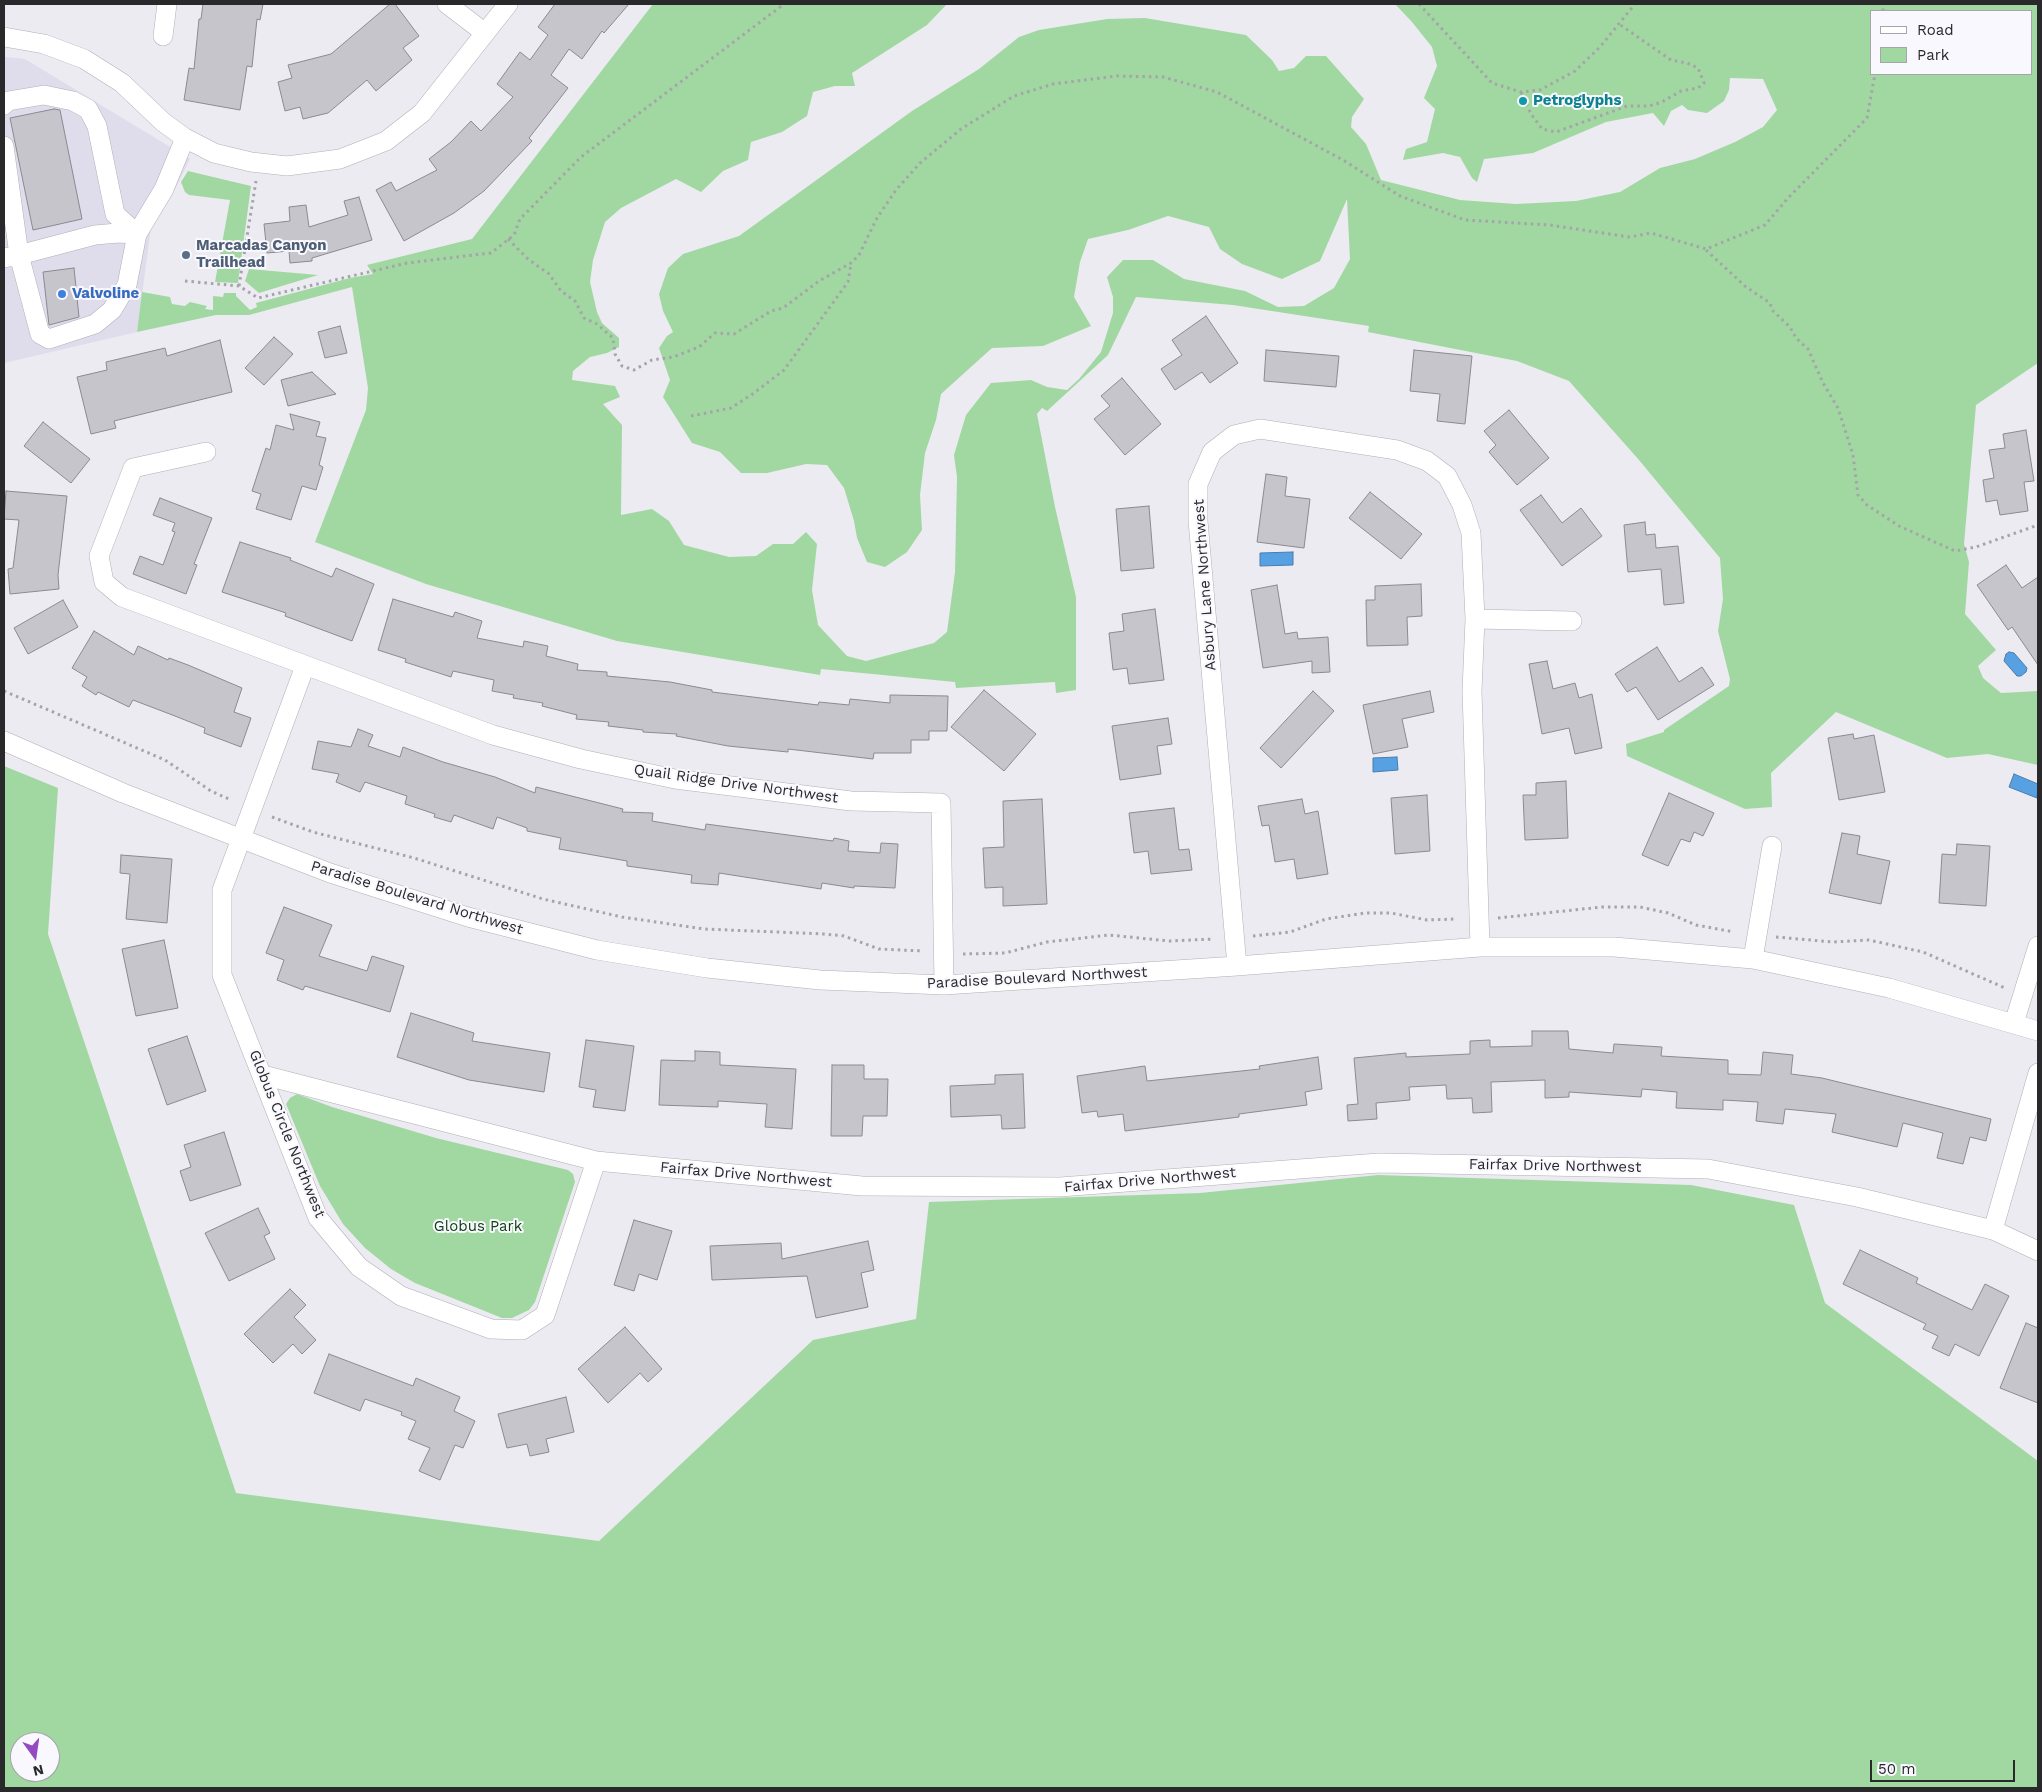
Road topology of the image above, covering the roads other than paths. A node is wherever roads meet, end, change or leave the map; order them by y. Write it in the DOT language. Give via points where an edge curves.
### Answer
graph roads {
  1 [pos="167,4"];
  2 [pos="447,4"];
  3 [pos="508,4"];
  4 [pos="485,33"];
  5 [pos="163,36"];
  6 [pos="4,37"];
  7 [pos="4,105"];
  8 [pos="185,138"];
  9 [pos="4,146"];
  10 [pos="137,234"];
  11 [pos="11,256"];
  12 [pos="206,452"];
  13 [pos="1475,619"];
  14 [pos="1572,621"];
  15 [pos="305,666"];
  16 [pos="4,740"];
  17 [pos="240,840"];
  18 [pos="1772,846"];
  19 [pos="1480,946"];
  20 [pos="2038,946"];
  21 [pos="1754,959"];
  22 [pos="1237,966"];
  23 [pos="944,985"];
  24 [pos="2014,1023"];
  25 [pos="2038,1031"];
  26 [pos="2038,1074"];
  27 [pos="263,1075"];
  28 [pos="596,1161"];
  29 [pos="1993,1230"];
  30 [pos="2038,1251"];
  1 -- 5 [label="street"];
  2 -- 4 [label="street"];
  3 -- 4 [label="street"];
  4 -- 8 [label="street" via="422,113 386,141 340,159 288,166 258,163 214,153"];
  6 -- 8 [label="street" via="44,44 84,59 122,83"];
  7 -- 10 [label="street" via="44,95 72,101 88,109 98,126 115,214"];
  8 -- 10 [label="street" via="164,188"];
  9 -- 11 [label="street"];
  10 -- 11 [label="street" via="95,235"];
  10 -- 11 [label="street" via="127,285 112,310 95,324 49,339 40,334"];
  12 -- 15 [label="street, Quail Ridge Drive Northwest" via="133,468 99,556 104,582 122,597"];
  13 -- 14 [label="street"];
  13 -- 19 [label="street, Asbury Lane Northwest" via="1472,700"];
  13 -- 22 [label="street, Asbury Lane Northwest" via="1471,533 1447,476 1427,461 1397,450 1260,429 1234,435 1212,452 1198,484 1198,521"];
  15 -- 17 [label="street"];
  15 -- 23 [label="street, Quail Ridge Drive Northwest" via="493,735 581,759 676,778 851,801 941,803"];
  16 -- 17 [label="street, Paradise Boulevard Northwest"];
  17 -- 23 [label="street, Paradise Boulevard Northwest" via="468,917 597,950 707,968 820,980"];
  17 -- 27 [label="street, Globus Circle Northwest" via="222,890 222,975"];
  18 -- 21 [label="street"];
  19 -- 21 [label="street, Paradise Boulevard Northwest" via="1614,948"];
  19 -- 22 [label="street, Paradise Boulevard Northwest"];
  20 -- 24 [label="street"];
  21 -- 24 [label="street, Paradise Boulevard Northwest" via="1890,988"];
  22 -- 23 [label="street, Paradise Boulevard Northwest"];
  24 -- 25 [label="street, Paradise Boulevard Northwest"];
  26 -- 29 [label="street"];
  27 -- 28 [label="street, Fairfax Drive Northwest"];
  27 -- 28 [label="street, Globus Circle Northwest" via="318,1218 359,1267 401,1296 491,1329 522,1330 546,1315"];
  28 -- 29 [label="street, Fairfax Drive Northwest" via="862,1186 1060,1187 1379,1163 1708,1169 1857,1197"];
  29 -- 30 [label="street, Fairfax Drive Northwest"];
}
